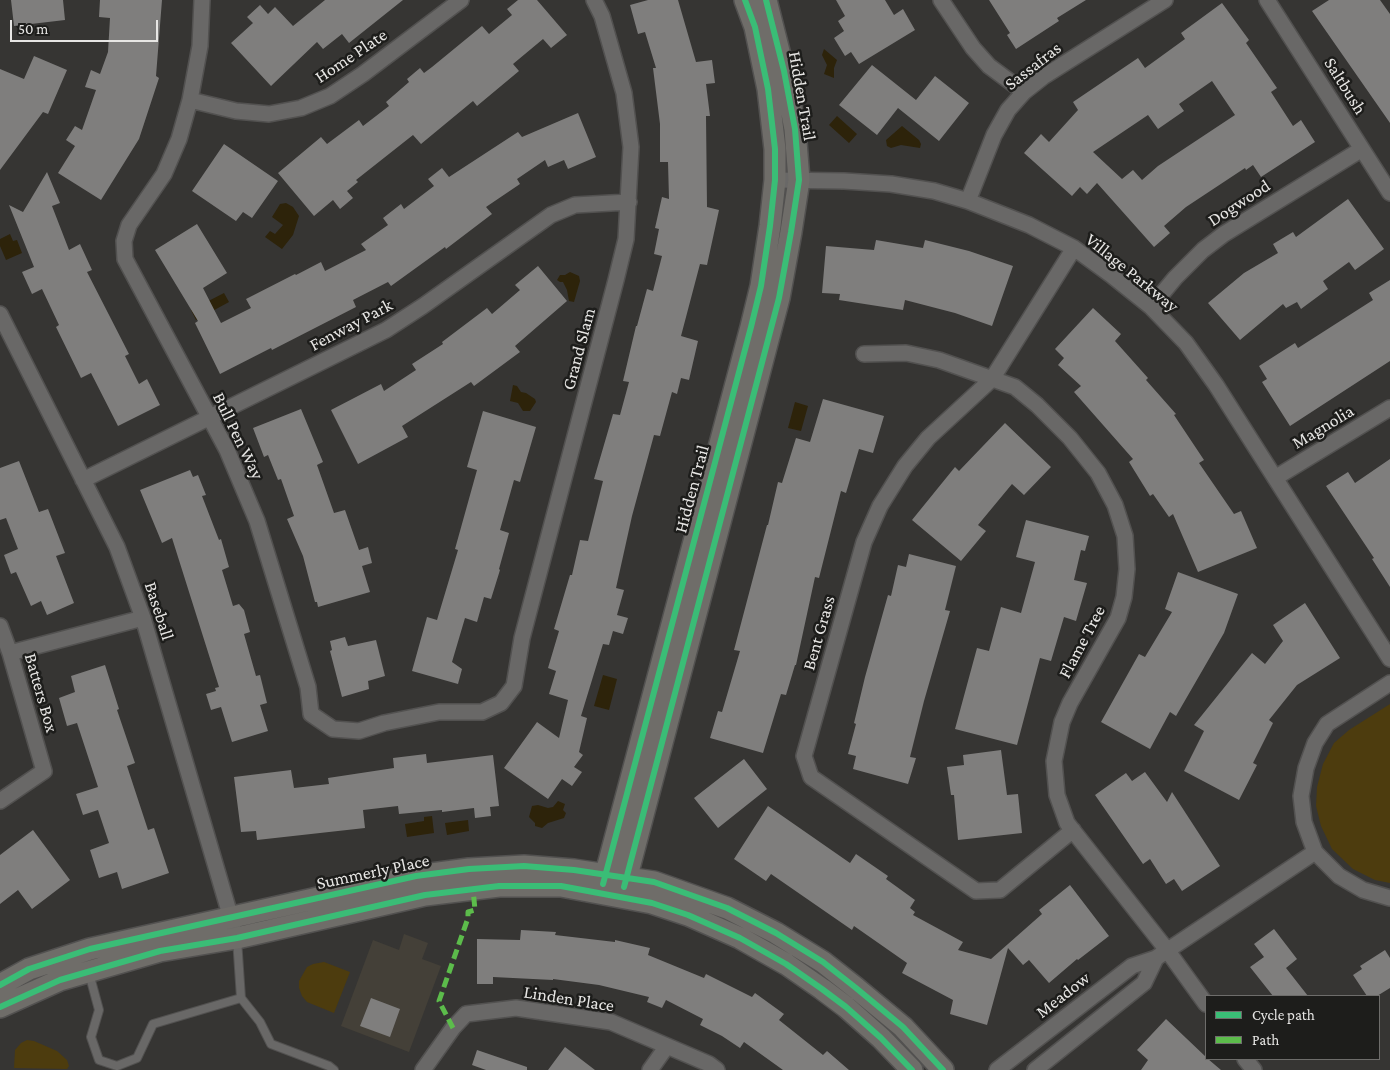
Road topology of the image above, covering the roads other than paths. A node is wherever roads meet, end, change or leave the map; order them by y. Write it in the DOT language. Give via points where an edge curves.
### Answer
graph roads {
  1 [pos="202,0"];
  2 [pos="461,0"];
  3 [pos="594,0"];
  4 [pos="745,0"];
  5 [pos="766,0"];
  6 [pos="941,0"];
  7 [pos="1165,0"];
  8 [pos="1267,0"];
  9 [pos="1024,92"];
  10 [pos="190,100"];
  11 [pos="1362,149"];
  12 [pos="775,180"];
  13 [pos="799,180"];
  14 [pos="1390,193"];
  15 [pos="968,201"];
  16 [pos="629,202"];
  17 [pos="1074,248"];
  18 [pos="1151,307"];
  19 [pos="0,314"];
  20 [pos="864,354"];
  21 [pos="992,379"];
  22 [pos="1390,408"];
  23 [pos="210,417"];
  24 [pos="1275,478"];
  25 [pos="83,480"];
  26 [pos="143,618"];
  27 [pos="0,626"];
  28 [pos="10,653"];
  29 [pos="1390,659"];
  30 [pos="1390,682"];
  31 [pos="501,703"];
  32 [pos="0,801"];
  33 [pos="1073,830"];
  34 [pos="1315,852"];
  35 [pos="613,886"];
  36 [pos="1390,898"];
  37 [pos="231,917"];
  38 [pos="237,938"];
  39 [pos="1161,954"];
  40 [pos="88,971"];
  41 [pos="0,985"];
  42 [pos="241,998"];
  43 [pos="1205,1003"];
  44 [pos="0,1007"];
  45 [pos="667,1046"];
  46 [pos="334,1070"];
  47 [pos="423,1070"];
  48 [pos="650,1070"];
  49 [pos="717,1070"];
  50 [pos="912,1070"];
  51 [pos="943,1070"];
  52 [pos="997,1070"];
  53 [pos="1035,1070"];
  1 -- 10 [label="street, Bull Pen Way" via="200,46"];
  2 -- 10 [label="street, Home Plate" via="363,74 330,96 301,108 269,114 236,111"];
  3 -- 16 [label="street, Grand Slam" via="602,16 624,94 631,147"];
  4 -- 12 [label="street, Hidden Trail" via="755,27 768,89"];
  5 -- 13 [label="street, Hidden Trail" via="795,128"];
  6 -- 9 [label="street" via="972,48 989,66"];
  7 -- 9 [label="street, Sassafras"];
  8 -- 11 [label="street, Saltbush"];
  9 -- 15 [label="street, Sassafras" via="1008,110 994,135"];
  10 -- 23 [label="street, Bull Pen Way" via="164,174 129,225 124,241 125,259"];
  11 -- 14 [label="street, Saltbush"];
  11 -- 18 [label="street, Dogwood" via="1224,234 1175,278"];
  12 -- 13 [label="street, Village Parkway"];
  12 -- 35 [label="street, Hidden Trail" via="761,286"];
  13 -- 15 [label="street, Village Parkway" via="891,184"];
  13 -- 35 [label="street, Hidden Trail" via="779,298"];
  15 -- 17 [label="street, Village Parkway" via="1029,225"];
  16 -- 23 [label="street, Fenway Park" via="575,204 551,215 386,330"];
  16 -- 31 [label="street, Grand Slam" via="626,239 522,638 514,686"];
  17 -- 18 [label="street, Village Parkway"];
  17 -- 21 [label="street, Bent Grass"];
  18 -- 24 [label="street, Village Parkway" via="1186,343"];
  19 -- 25 [label="street, Baseball"];
  20 -- 21 [label="street, Flame Tree" via="906,353 939,360"];
  21 -- 33 [label="street, Flame Tree" via="1015,387 1070,438 1098,473 1115,505 1125,536 1124,597 1118,618 1070,703 1062,722 1054,761 1057,795"];
  21 -- 33 [label="street, Bent Grass" via="928,438 904,466 880,506 864,542 804,756 811,777 976,890 1000,890"];
  22 -- 24 [label="street, Magnolia"];
  23 -- 25 [label="street, Fenway Park"];
  23 -- 31 [label="street, Bull Pen Way" via="258,521 308,687 311,714 333,729 359,731 439,712 482,712"];
  24 -- 29 [label="street, Village Parkway"];
  25 -- 26 [label="street, Baseball" via="117,547"];
  26 -- 28 [label="street"];
  26 -- 37 [label="street, Baseball"];
  27 -- 28 [label="street, Batters Box"];
  28 -- 32 [label="street, Batters Box" via="44,771"];
  30 -- 34 [label="street" via="1327,724 1315,743 1301,796 1304,822"];
  33 -- 39 [label="street, Flame Tree"];
  34 -- 36 [label="street" via="1339,876 1363,890"];
  34 -- 39 [label="street, Meadow"];
  35 -- 37 [label="street, Summerly Place" via="574,870 524,866 469,868 416,876"];
  35 -- 38 [label="street, Summerly Place" via="500,886 444,892"];
  35 -- 50 [label="street, Summerly Place" via="718,928 786,964 846,1007"];
  35 -- 51 [label="street, Summerly Place" via="654,882 726,908 776,933 823,962 856,988 903,1027"];
  37 -- 38 [label="street, Baseball"];
  37 -- 41 [label="street, Summerly Place" via="90,949 29,970"];
  38 -- 40 [label="street, Summerly Place" via="160,951"];
  38 -- 42 [label="lane"];
  39 -- 43 [label="street, Flame Tree"];
  39 -- 52 [label="street, Meadow" via="1132,966"];
  39 -- 53 [label="street" via="1144,983"];
  40 -- 42 [label="lane" via="99,1010 91,1037 99,1060 117,1066 137,1058 153,1024"];
  40 -- 44 [label="street, Summerly Place"];
  42 -- 46 [label="lane" via="260,1022 271,1044"];
  45 -- 47 [label="street, Linden Place" via="611,1022 516,1008 466,1014"];
  45 -- 48 [label="street"];
  45 -- 49 [label="street, Linden Place"];
}
